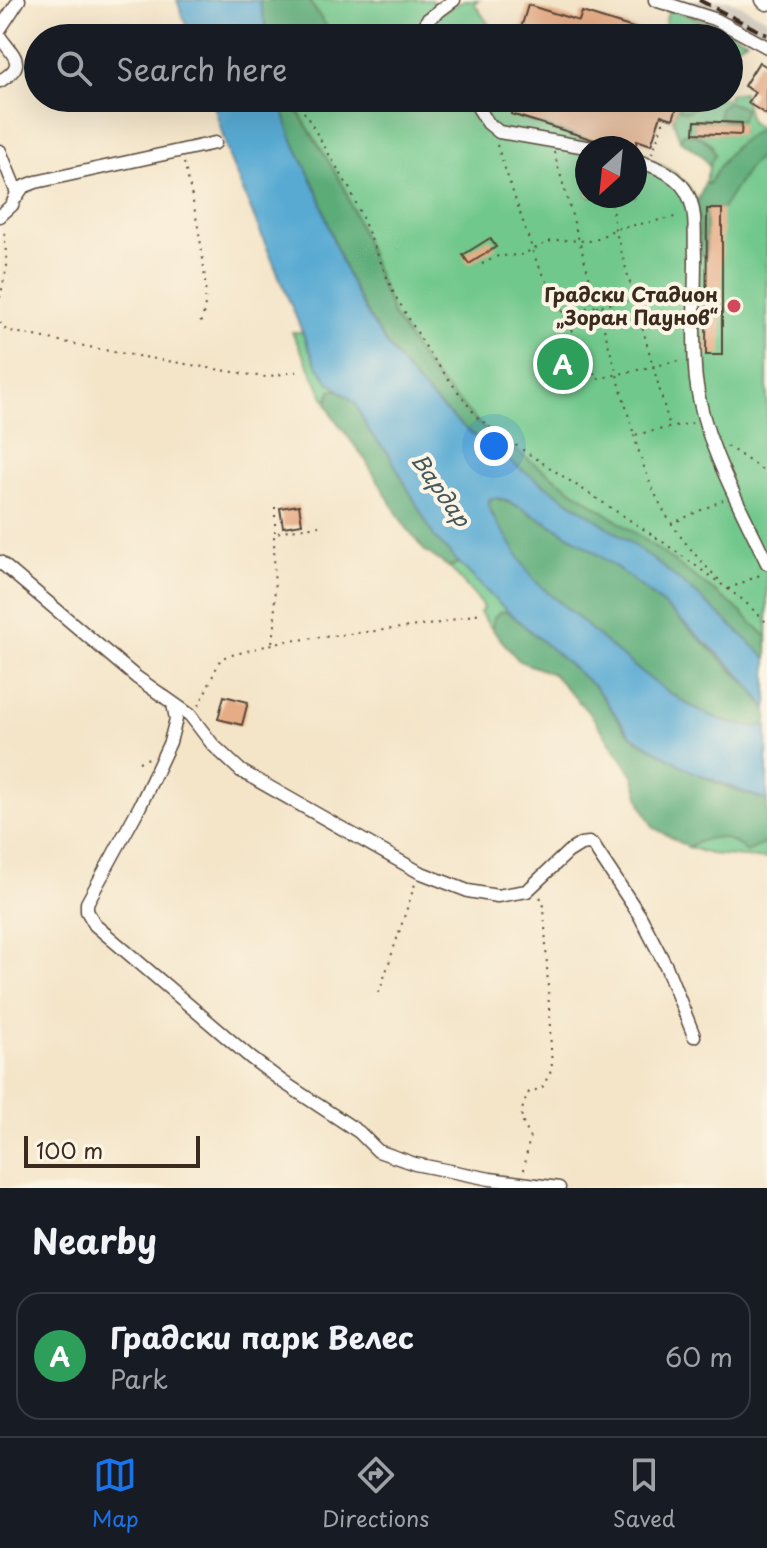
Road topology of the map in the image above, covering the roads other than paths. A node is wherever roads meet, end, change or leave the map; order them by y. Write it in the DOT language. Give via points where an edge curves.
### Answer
graph roads {
  1 [pos="19,0"];
  2 [pos="454,0"];
  3 [pos="655,0"];
  4 [pos="426,24"];
  5 [pos="724,24"];
  6 [pos="0,29"];
  7 [pos="743,34"];
  8 [pos="0,37"];
  9 [pos="767,47"];
  10 [pos="0,81"];
  11 [pos="482,112"];
  12 [pos="215,143"];
  13 [pos="575,144"];
  14 [pos="0,151"];
  15 [pos="647,165"];
  16 [pos="16,197"];
  17 [pos="0,216"];
  18 [pos="0,562"];
  19 [pos="767,563"];
  20 [pos="173,704"];
  21 [pos="694,1036"];
  22 [pos="559,1188"];
  1 -- 6 [label="street"];
  2 -- 4 [label="street"];
  3 -- 5 [label="street"];
  7 -- 9 [label="street"];
  8 -- 10 [label="street" via="17,63"];
  11 -- 13 [label="street" via="503,134"];
  12 -- 16 [label="street" via="36,182"];
  14 -- 16 [label="street"];
  15 -- 19 [label="street" via="678,181 688,195 693,213 698,395"];
  16 -- 17 [label="street"];
  18 -- 20 [label="street"];
  20 -- 21 [label="street" via="250,777 419,872 483,895 527,891 576,846 593,845 640,916"];
  20 -- 22 [label="street" via="176,719 170,742 87,903 95,925 251,1058 359,1132 378,1151 415,1164"];
}
